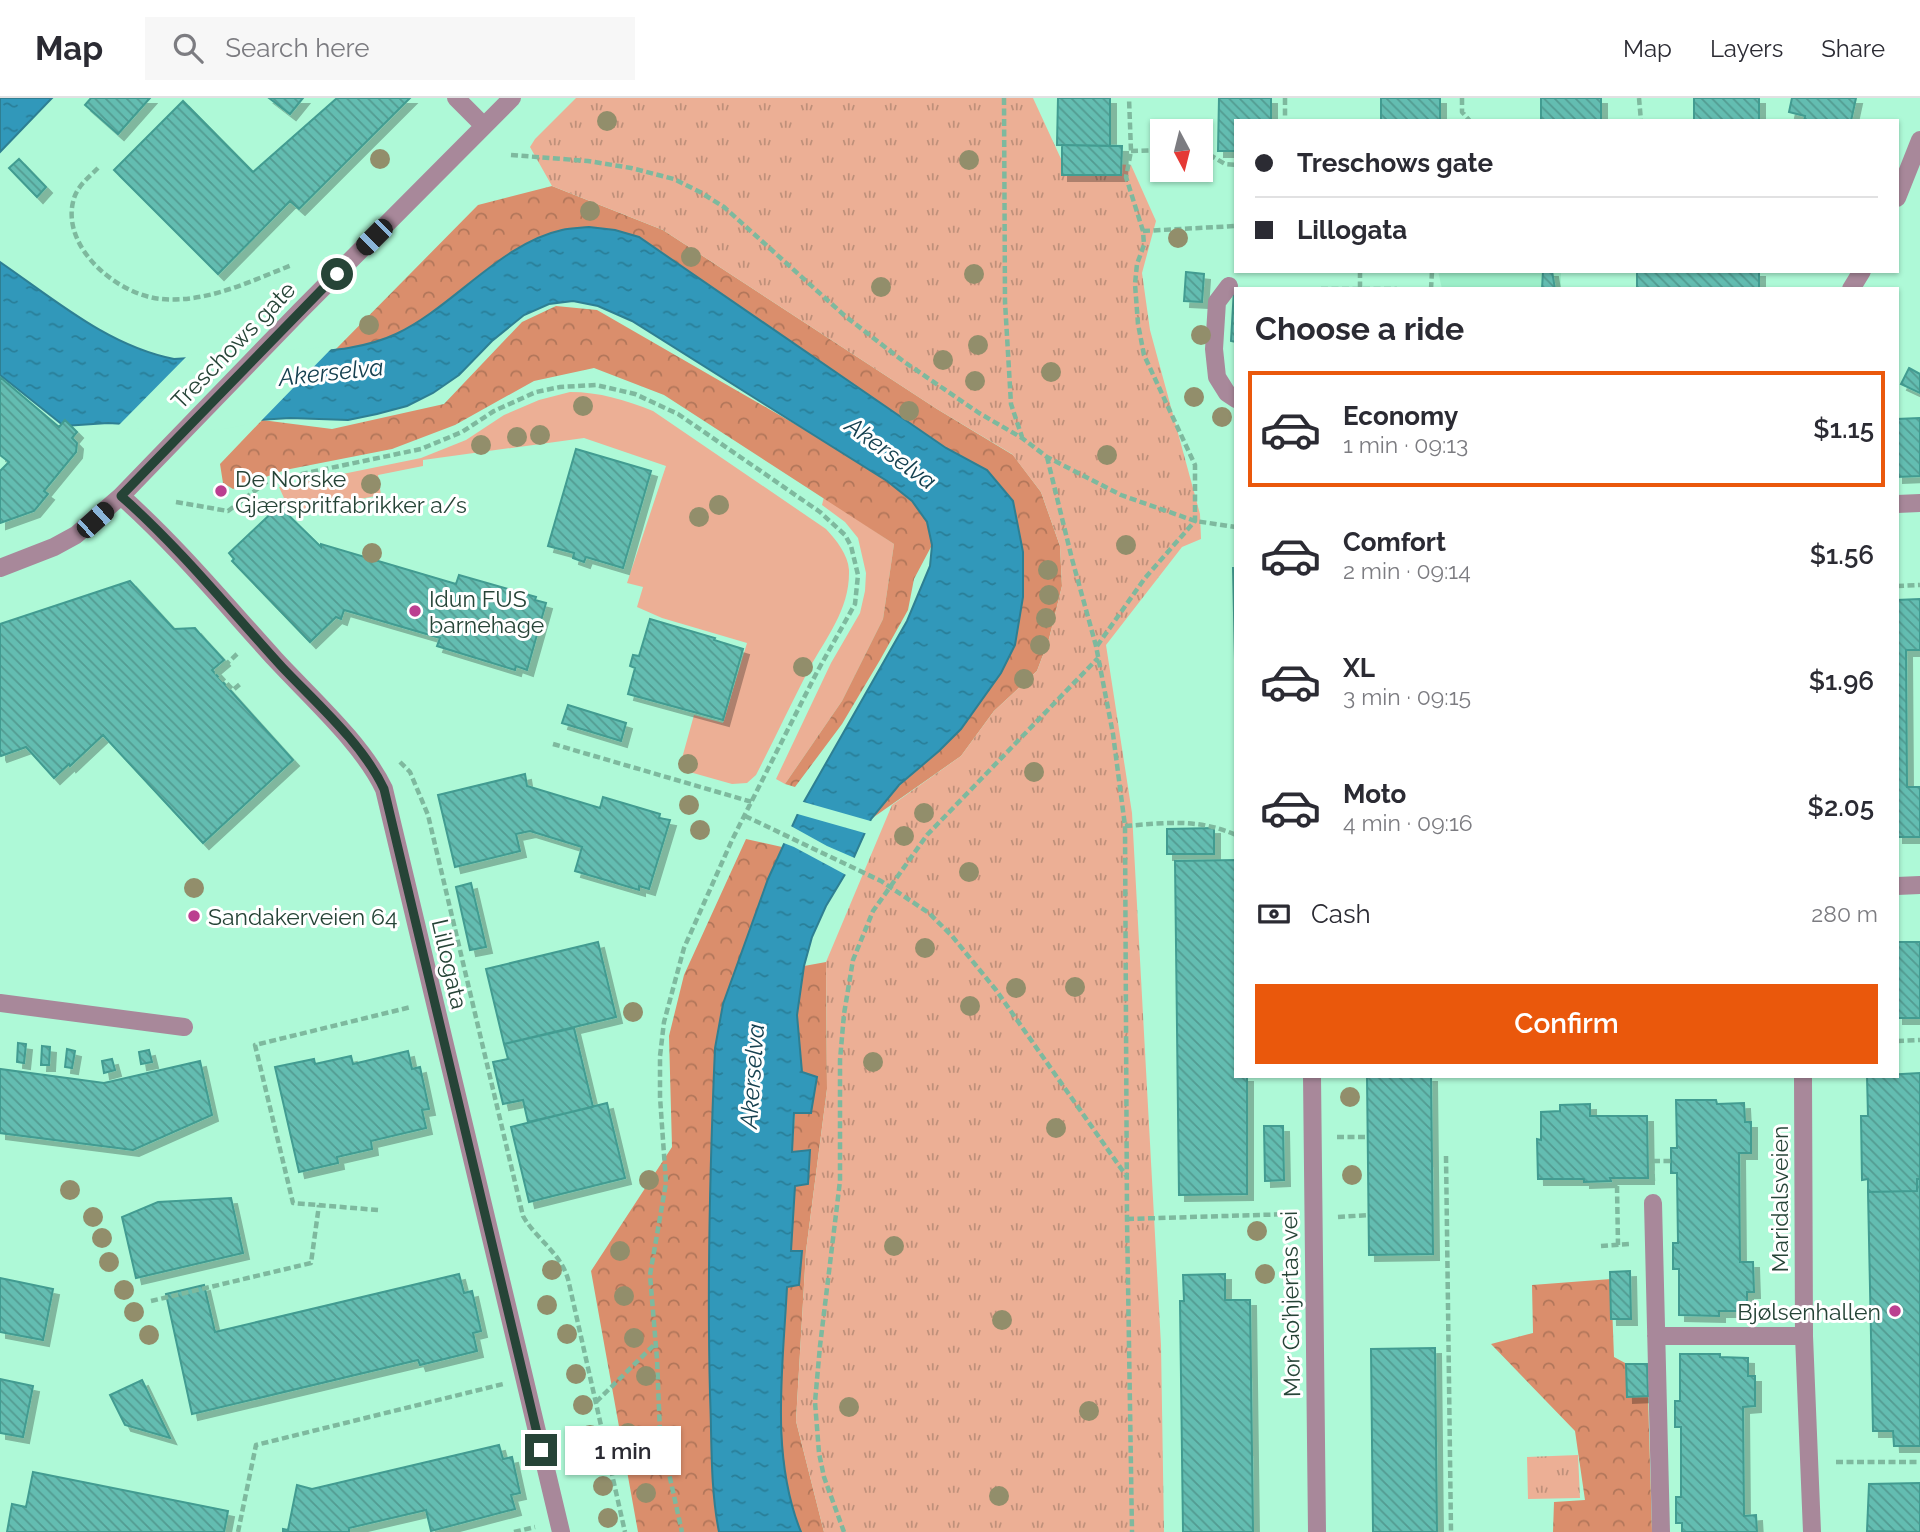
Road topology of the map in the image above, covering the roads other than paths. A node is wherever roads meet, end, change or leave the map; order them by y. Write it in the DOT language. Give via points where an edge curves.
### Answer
graph roads {
  1 [pos="456,98"];
  2 [pos="512,98"];
  3 [pos="484,126"];
  4 [pos="1920,140"];
  5 [pos="1899,193"];
  6 [pos="1229,286"];
  7 [pos="1234,398"];
  8 [pos="121,496"];
  9 [pos="1899,503"];
  10 [pos="1920,503"];
  11 [pos="0,568"];
  12 [pos="1899,886"];
  13 [pos="1920,886"];
  14 [pos="0,1003"];
  15 [pos="184,1027"];
  16 [pos="1312,1078"];
  17 [pos="1803,1078"];
  18 [pos="1653,1203"];
  19 [pos="1657,1336"];
  20 [pos="1804,1336"];
  21 [pos="561,1532"];
  22 [pos="1317,1532"];
  23 [pos="1661,1532"];
  24 [pos="1812,1532"];
  1 -- 3 [label="street"];
  2 -- 3 [label="street, Treschows gate"];
  3 -- 8 [label="street, Treschows gate"];
  4 -- 5 [label="street"];
  6 -- 7 [label="street" via="1217,302 1214,349 1217,377"];
  8 -- 11 [label="street, Treschows gate" via="76,535"];
  8 -- 21 [label="street, Lillogata" via="161,533 336,725 368,761 384,789"];
  9 -- 10 [label="street"];
  12 -- 13 [label="street"];
  14 -- 15 [label="street"];
  16 -- 22 [label="street, Mor Go’hjertas vei"];
  17 -- 20 [label="street, Maridalsveien"];
  18 -- 19 [label="street"];
  19 -- 20 [label="street"];
  19 -- 23 [label="street"];
  20 -- 24 [label="street, Maridalsveien"];
}
